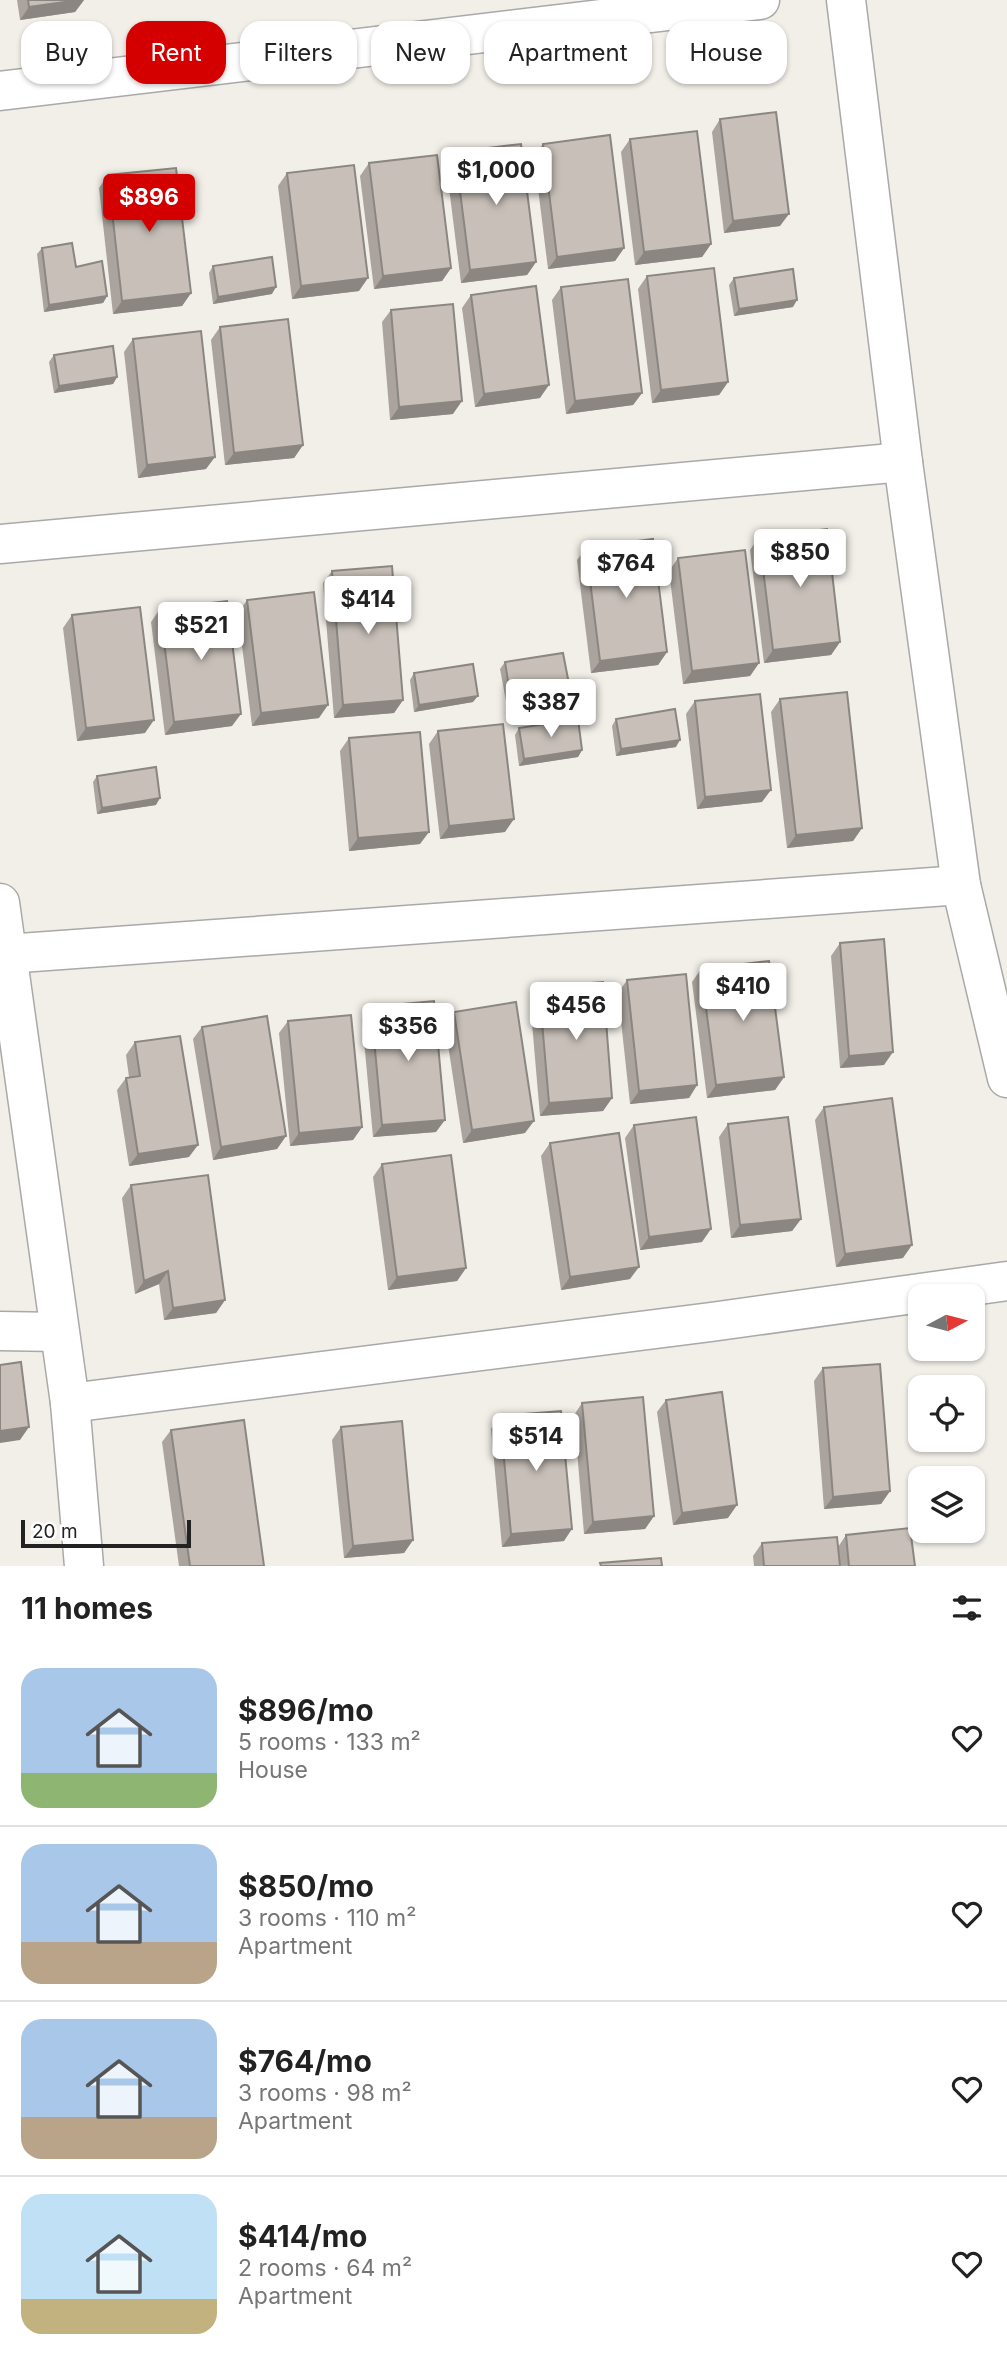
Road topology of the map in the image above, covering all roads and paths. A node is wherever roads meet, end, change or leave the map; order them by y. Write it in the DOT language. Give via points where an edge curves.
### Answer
graph roads {
  1 [pos="760,0"];
  2 [pos="846,0"];
  3 [pos="0,91"];
  4 [pos="903,461"];
  5 [pos="0,544"];
  6 [pos="961,885"];
  7 [pos="0,903"];
  8 [pos="6,954"];
  9 [pos="1007,1077"];
  10 [pos="1007,1281"];
  11 [pos="0,1331"];
  12 [pos="58,1332"];
  13 [pos="70,1403"];
  14 [pos="84,1566"];
  1 -- 3 [label="street"];
  2 -- 4 [label="street"];
  4 -- 5 [label="street"];
  4 -- 6 [label="street"];
  6 -- 8 [label="street"];
  6 -- 9 [label="street"];
  7 -- 8 [label="street"];
  8 -- 12 [label="street"];
  10 -- 13 [label="street"];
  11 -- 12 [label="street"];
  12 -- 13 [label="street"];
  13 -- 14 [label="street"];
}
